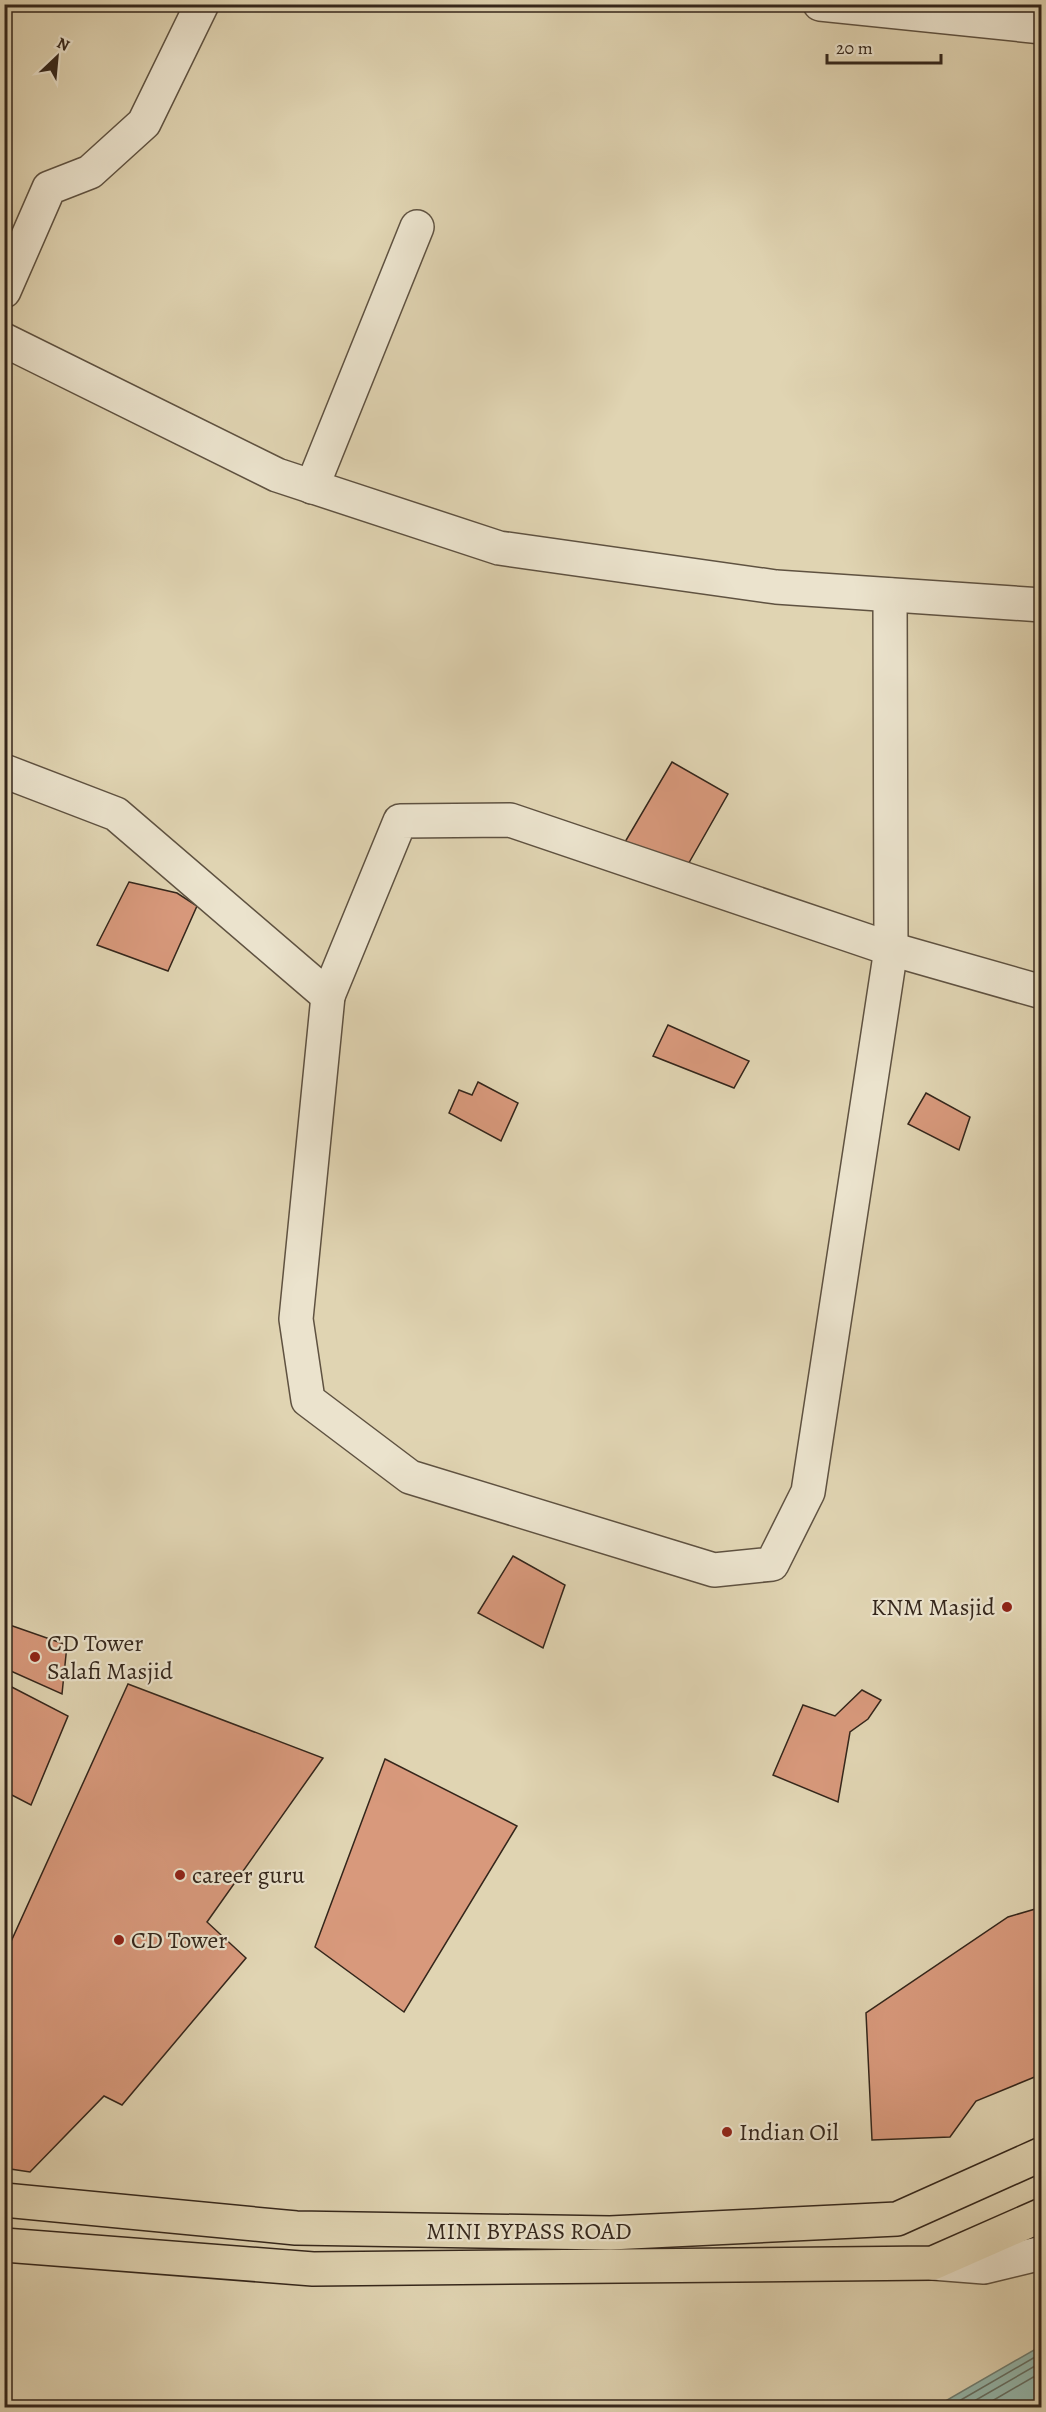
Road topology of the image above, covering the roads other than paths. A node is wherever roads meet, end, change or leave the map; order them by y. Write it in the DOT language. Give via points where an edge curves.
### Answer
graph roads {
  1 [pos="202,4"];
  2 [pos="820,4"];
  3 [pos="1041,27"];
  4 [pos="417,227"];
  5 [pos="4,291"];
  6 [pos="4,340"];
  7 [pos="312,487"];
  8 [pos="890,595"];
  9 [pos="1041,605"];
  10 [pos="4,771"];
  11 [pos="891,949"];
  12 [pos="1041,992"];
  13 [pos="328,996"];
  14 [pos="1041,2154"];
  15 [pos="4,2200"];
  16 [pos="1041,2215"];
  17 [pos="736,2227"];
  18 [pos="4,2245"];
  19 [pos="1041,2253"];
  20 [pos="933,2263"];
  21 [pos="740,2265"];
  1 -- 5 [label="street" via="144,123 90,172 49,188"];
  2 -- 3 [label="street"];
  4 -- 7 [label="street"];
  6 -- 7 [label="street" via="277,475"];
  7 -- 8 [label="street" via="500,548 776,587"];
  8 -- 9 [label="street"];
  8 -- 11 [label="street"];
  10 -- 13 [label="street" via="116,814"];
  11 -- 12 [label="street"];
  11 -- 13 [label="street" via="510,820 400,821"];
  11 -- 13 [label="street" via="808,1492 772,1564 714,1570 410,1477 308,1400 296,1318"];
  14 -- 17 [label="main road, MINI BYPASS ROAD" via="897,2219"];
  15 -- 17 [label="main road, MINI BYPASS ROAD" via="296,2228 610,2233"];
  16 -- 20 [label="main road, MINI BYPASS ROAD"];
  17 -- 21 [label="main road"];
  18 -- 21 [label="main road, MINI BYPASS ROAD" via="313,2269"];
  19 -- 20 [label="street" via="984,2267"];
  20 -- 21 [label="main road, MINI BYPASS ROAD"];
}
